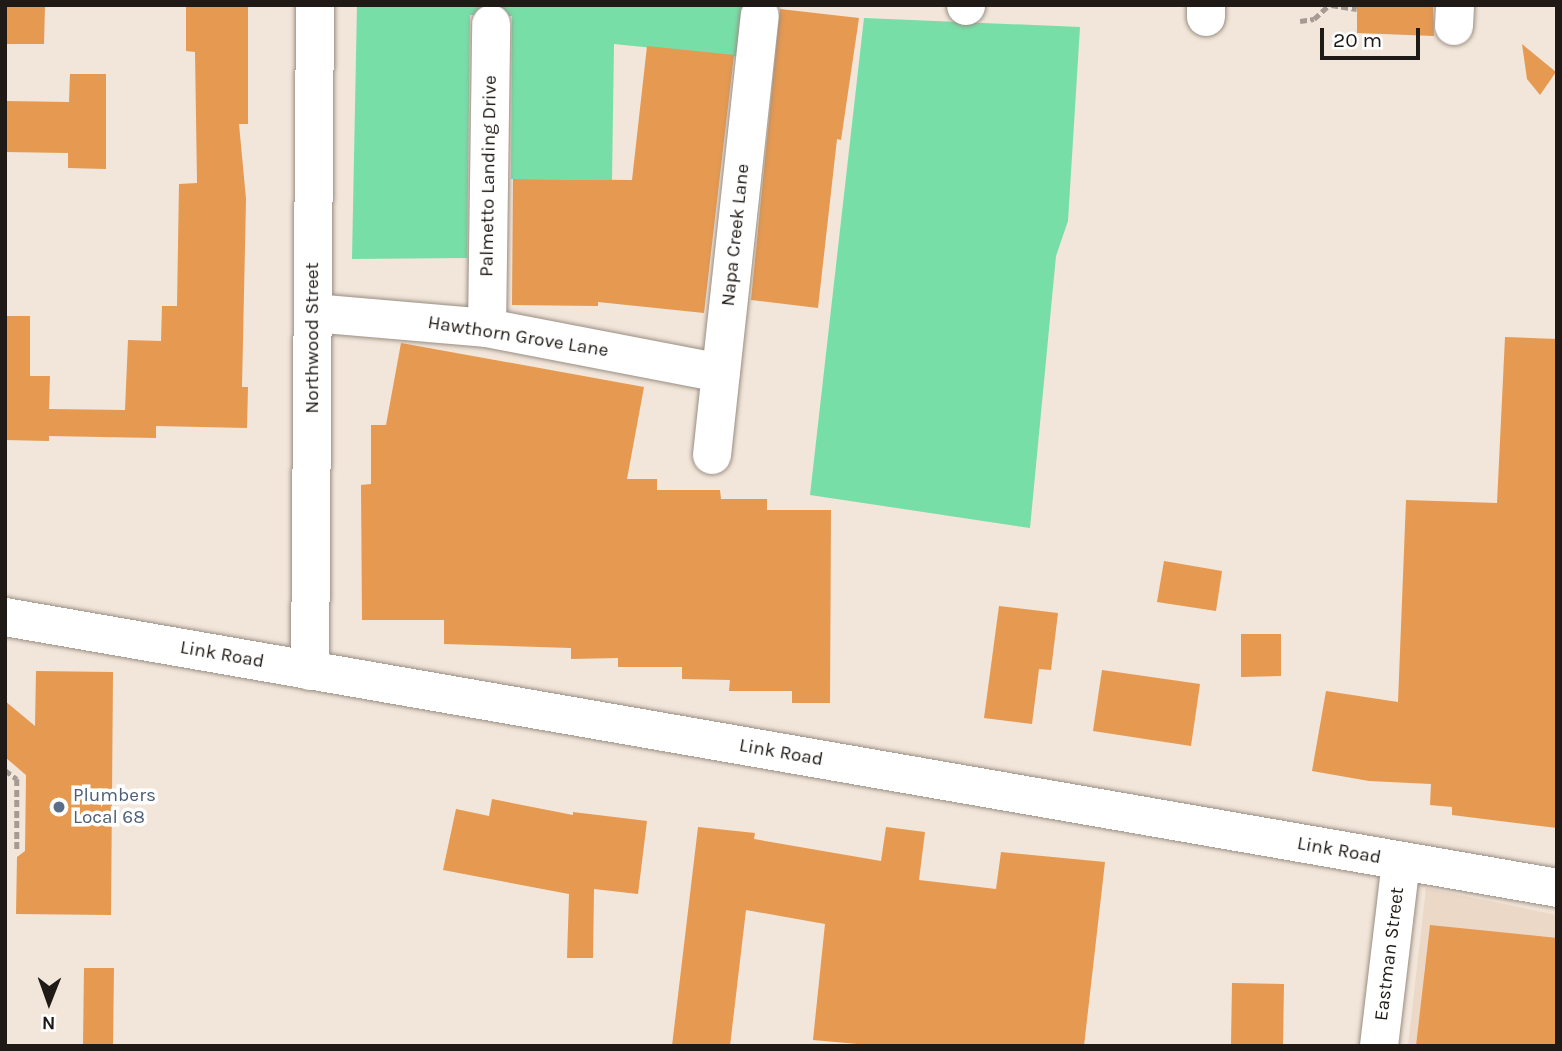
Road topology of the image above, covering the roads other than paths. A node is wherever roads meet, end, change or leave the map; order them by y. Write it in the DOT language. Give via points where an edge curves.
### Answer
graph roads {
  1 [pos="315,5"];
  2 [pos="760,16"];
  3 [pos="491,24"];
  4 [pos="313,313"];
  5 [pos="487,328"];
  6 [pos="721,373"];
  7 [pos="712,455"];
  8 [pos="5,617"];
  9 [pos="310,671"];
  10 [pos="1401,861"];
  11 [pos="1557,888"];
  12 [pos="1379,1046"];
  1 -- 4 [label="street, Northwood Street"];
  2 -- 6 [label="street, Napa Creek Lane"];
  3 -- 5 [label="street, Palmetto Landing Drive"];
  4 -- 5 [label="street, Hawthorn Grove Lane"];
  4 -- 9 [label="street, Northwood Street"];
  5 -- 6 [label="street, Hawthorn Grove Lane"];
  6 -- 7 [label="street, Napa Creek Lane"];
  8 -- 9 [label="street, Link Road"];
  9 -- 10 [label="street, Link Road"];
  10 -- 11 [label="street, Link Road"];
  10 -- 12 [label="street, Eastman Street"];
}
